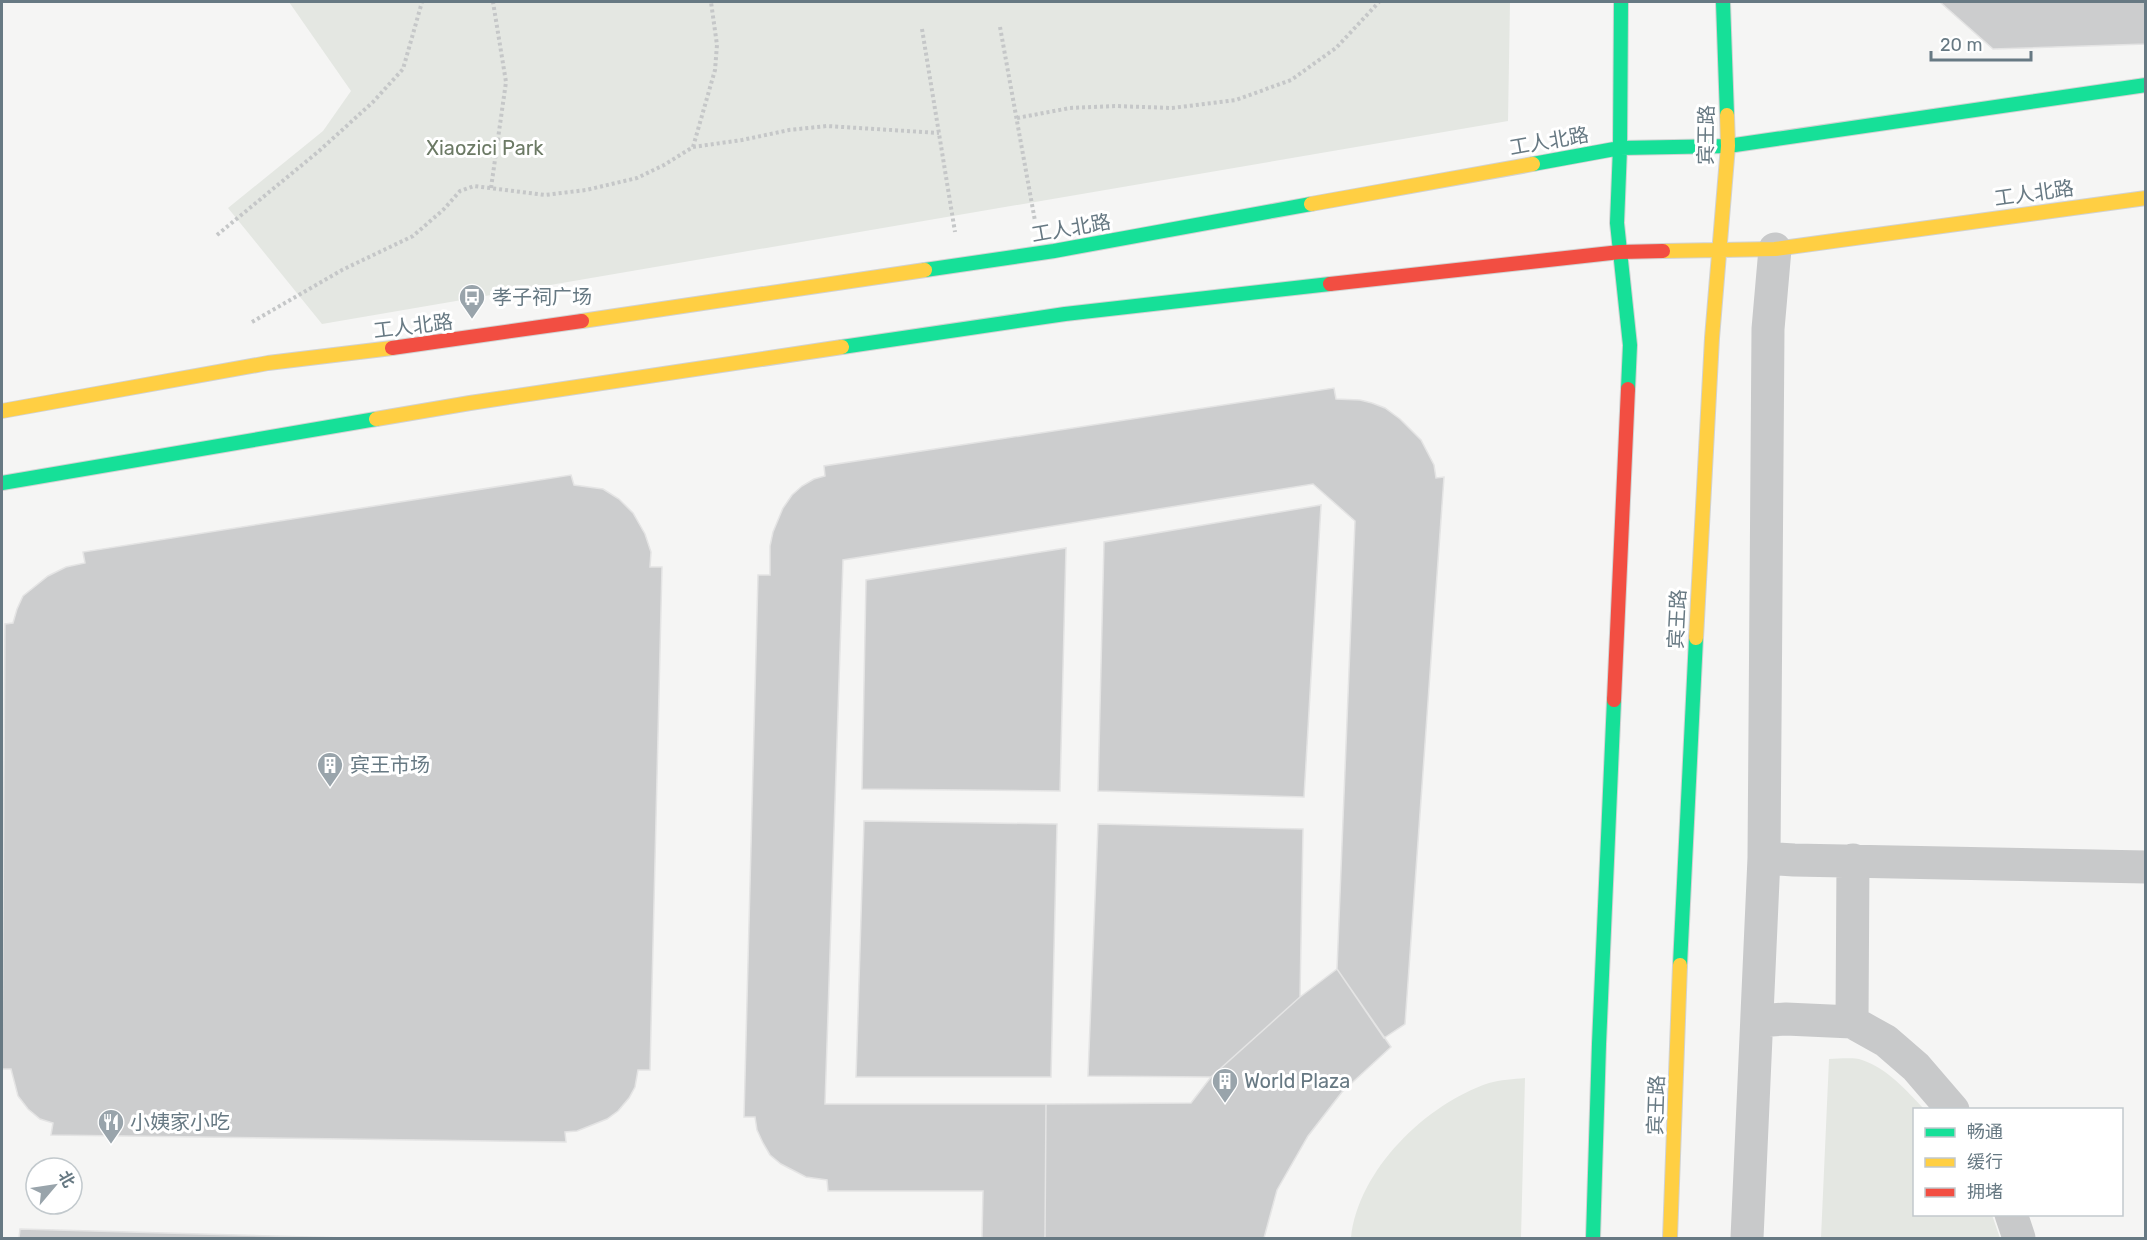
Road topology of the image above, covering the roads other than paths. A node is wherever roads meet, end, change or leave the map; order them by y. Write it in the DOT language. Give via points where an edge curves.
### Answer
graph roads {
  1 [pos="1621,2"];
  2 [pos="1723,2"];
  3 [pos="2145,85"];
  4 [pos="1728,146"];
  5 [pos="1620,148"];
  6 [pos="2145,198"];
  7 [pos="1775,249"];
  8 [pos="1719,250"];
  9 [pos="1620,252"];
  10 [pos="2,411"];
  11 [pos="2,483"];
  12 [pos="1764,858"];
  13 [pos="1852,860"];
  14 [pos="2145,867"];
  15 [pos="1757,1021"];
  16 [pos="1852,1022"];
  17 [pos="1951,1108"];
  18 [pos="2011,1216"];
  19 [pos="1593,1239"];
  20 [pos="1670,1239"];
  21 [pos="1747,1239"];
  22 [pos="2019,1239"];
  1 -- 5 [label="street"];
  2 -- 4 [label="street, 宾王路"];
  3 -- 4 [label="street, 工人北路"];
  4 -- 5 [label="street, 工人北路"];
  4 -- 8 [label="street, 宾王路"];
  5 -- 9 [label="street"];
  5 -- 10 [label="street, 工人北路" via="1041,253 473,338 268,363"];
  6 -- 7 [label="street, 工人北路"];
  7 -- 8 [label="street, 工人北路"];
  7 -- 12 [label="street" via="1768,329"];
  8 -- 9 [label="street, 工人北路"];
  8 -- 20 [label="street, 宾王路" via="1683,895"];
  9 -- 11 [label="street, 工人北路" via="1065,314 470,403"];
  9 -- 19 [label="street" via="1630,345"];
  12 -- 13 [label="street"];
  12 -- 15 [label="street"];
  13 -- 14 [label="street"];
  13 -- 16 [label="street"];
  15 -- 16 [label="street"];
  15 -- 21 [label="street"];
  16 -- 17 [label="street" via="1886,1041 1916,1067"];
  18 -- 22 [label="street"];
}
